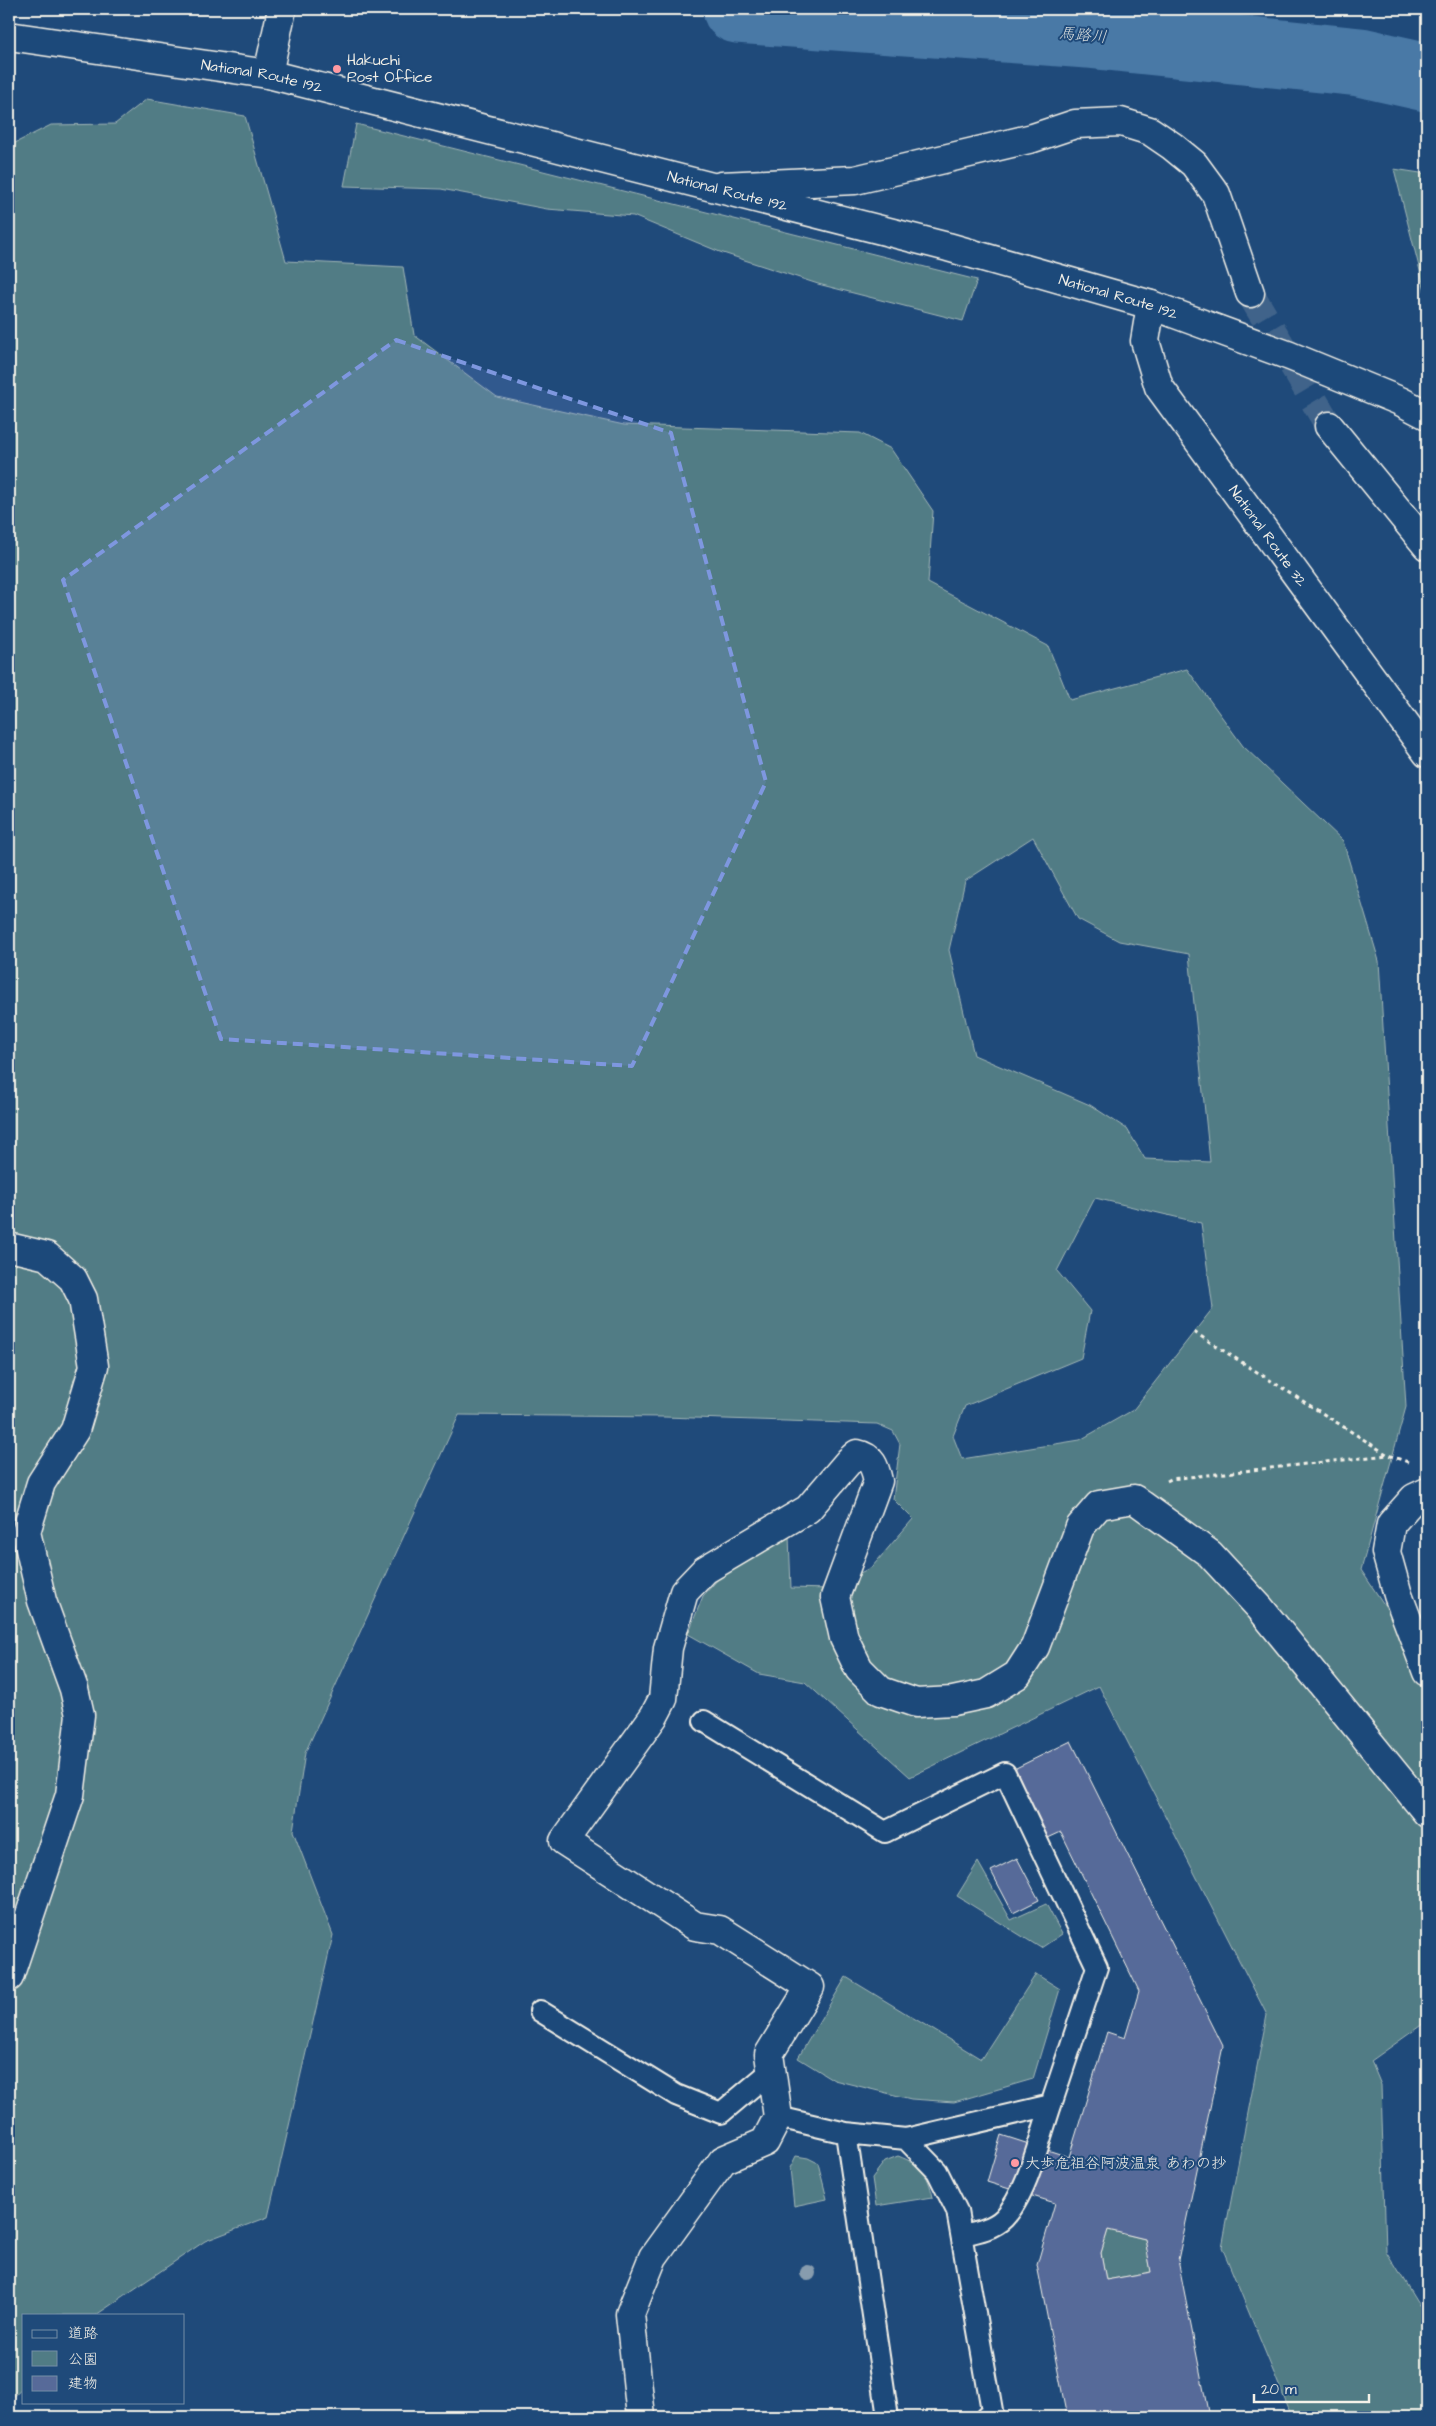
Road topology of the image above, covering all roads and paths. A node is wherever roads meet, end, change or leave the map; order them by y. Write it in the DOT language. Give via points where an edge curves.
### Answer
graph roads {
  1 [pos="282,9"];
  2 [pos="9,36"];
  3 [pos="268,74"];
  4 [pos="712,187"];
  5 [pos="1250,293"];
  6 [pos="1151,305"];
  7 [pos="1427,415"];
  8 [pos="1329,426"];
  9 [pos="1427,546"];
  10 [pos="1427,753"];
  11 [pos="9,1247"];
  12 [pos="1194,1332"];
  13 [pos="1388,1455"];
  14 [pos="1412,1463"];
  15 [pos="1427,1492"];
  16 [pos="1134,1499"];
  17 [pos="1427,1672"];
  18 [pos="704,1721"];
  19 [pos="1427,1813"];
  20 [pos="9,1977"];
  21 [pos="540,2011"];
  22 [pos="772,2071"];
  23 [pos="1051,2104"];
  24 [pos="778,2117"];
  25 [pos="846,2133"];
  26 [pos="906,2139"];
  27 [pos="962,2235"];
  28 [pos="641,2417"];
  29 [pos="888,2417"];
  30 [pos="986,2417"];
  1 -- 3 [label="main road"];
  2 -- 3 [label="main road, National Route 192"];
  3 -- 4 [label="main road, National Route 192"];
  4 -- 5 [label="main road" via="855,180 1033,138 1075,124 1121,122 1150,131 1194,164 1216,194"];
  4 -- 6 [label="main road, National Route 192" via="948,247"];
  6 -- 7 [label="main road, National Route 192" via="1290,356"];
  6 -- 10 [label="main road, National Route 32" via="1145,341 1159,387"];
  8 -- 9 [label="main road"];
  11 -- 20 [label="main road" via="47,1256 73,1279 83,1299 94,1366 75,1430 40,1483 26,1532 42,1601 74,1689 80,1715 70,1795"];
  12 -- 13 [label="path"];
  13 -- 14 [label="path"];
  13 -- 16 [label="path" via="1171,1479"];
  15 -- 17 [label="main road" via="1414,1498 1391,1524 1386,1552 1398,1595"];
  16 -- 19 [label="main road" via="1210,1554 1254,1601"];
  16 -- 22 [label="main road" via="1099,1505 1080,1527 1035,1646 1017,1675 986,1694 953,1701 916,1703 881,1691 859,1669 844,1638 835,1597 878,1481 875,1466 866,1456 857,1454 848,1461 808,1509 705,1570 684,1592 668,1648 664,1699 564,1841 694,1926 720,1930 810,1987 769,2054"];
  18 -- 23 [label="lane" via="885,1832 1005,1773 1098,1966"];
  21 -- 22 [label="lane" via="676,2095 721,2113"];
  22 -- 24 [label="main road"];
  23 -- 26 [label="lane"];
  23 -- 27 [label="lane" via="1018,2198 1003,2219 986,2230"];
  24 -- 25 [label="lane"];
  24 -- 28 [label="main road" via="765,2142 723,2160 653,2258 630,2314"];
  25 -- 26 [label="lane"];
  25 -- 29 [label="lane"];
  26 -- 27 [label="lane" via="937,2171 957,2211"];
  27 -- 30 [label="lane" via="993,2416"];
}
